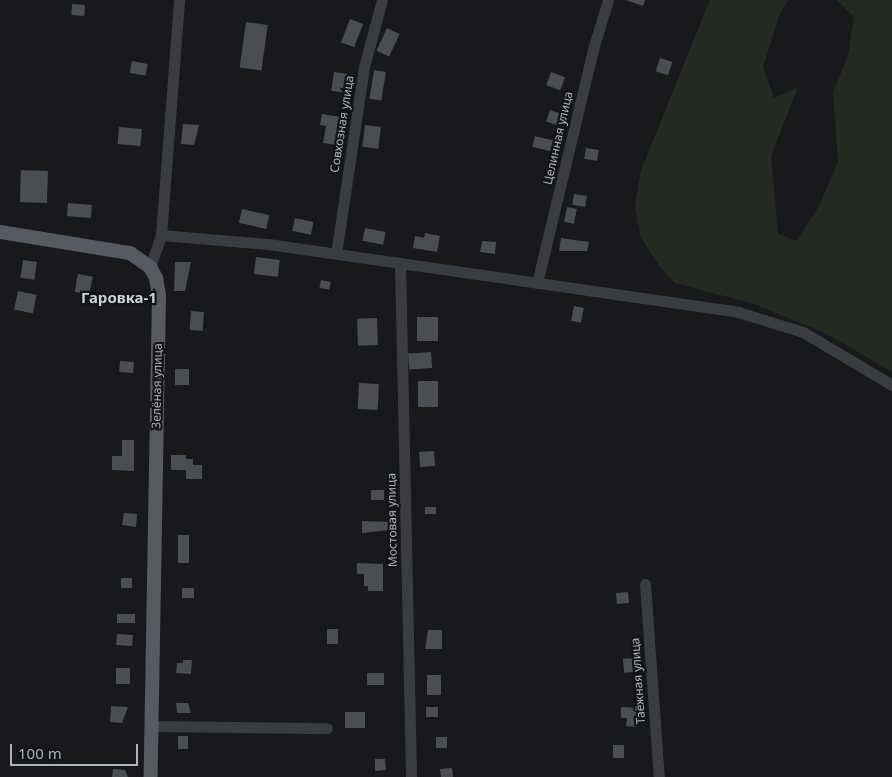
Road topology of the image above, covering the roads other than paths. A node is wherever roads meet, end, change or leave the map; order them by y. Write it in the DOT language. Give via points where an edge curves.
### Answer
graph roads {
  1 [pos="179,0"];
  2 [pos="382,0"];
  3 [pos="608,0"];
  4 [pos="0,232"];
  5 [pos="161,235"];
  6 [pos="336,254"];
  7 [pos="400,263"];
  8 [pos="150,267"];
  9 [pos="537,283"];
  10 [pos="892,385"];
  11 [pos="645,584"];
  12 [pos="152,726"];
  13 [pos="328,728"];
  14 [pos="151,777"];
  15 [pos="411,777"];
  16 [pos="659,777"];
  1 -- 5 [label="street"];
  2 -- 6 [label="street, Совхозная улица" via="364,67"];
  3 -- 9 [label="street, Целинная улица"];
  4 -- 8 [label="main road" via="111,248 130,253"];
  5 -- 6 [label="street" via="259,243"];
  5 -- 8 [label="street"];
  6 -- 7 [label="street"];
  7 -- 9 [label="street"];
  7 -- 15 [label="street, Мостовая улица"];
  8 -- 12 [label="main road, Зелёная улица" via="159,295"];
  9 -- 10 [label="street" via="738,312 803,332"];
  11 -- 16 [label="street, Таёжная улица"];
  12 -- 13 [label="street"];
  12 -- 14 [label="main road, Зелёная улица"];
}
